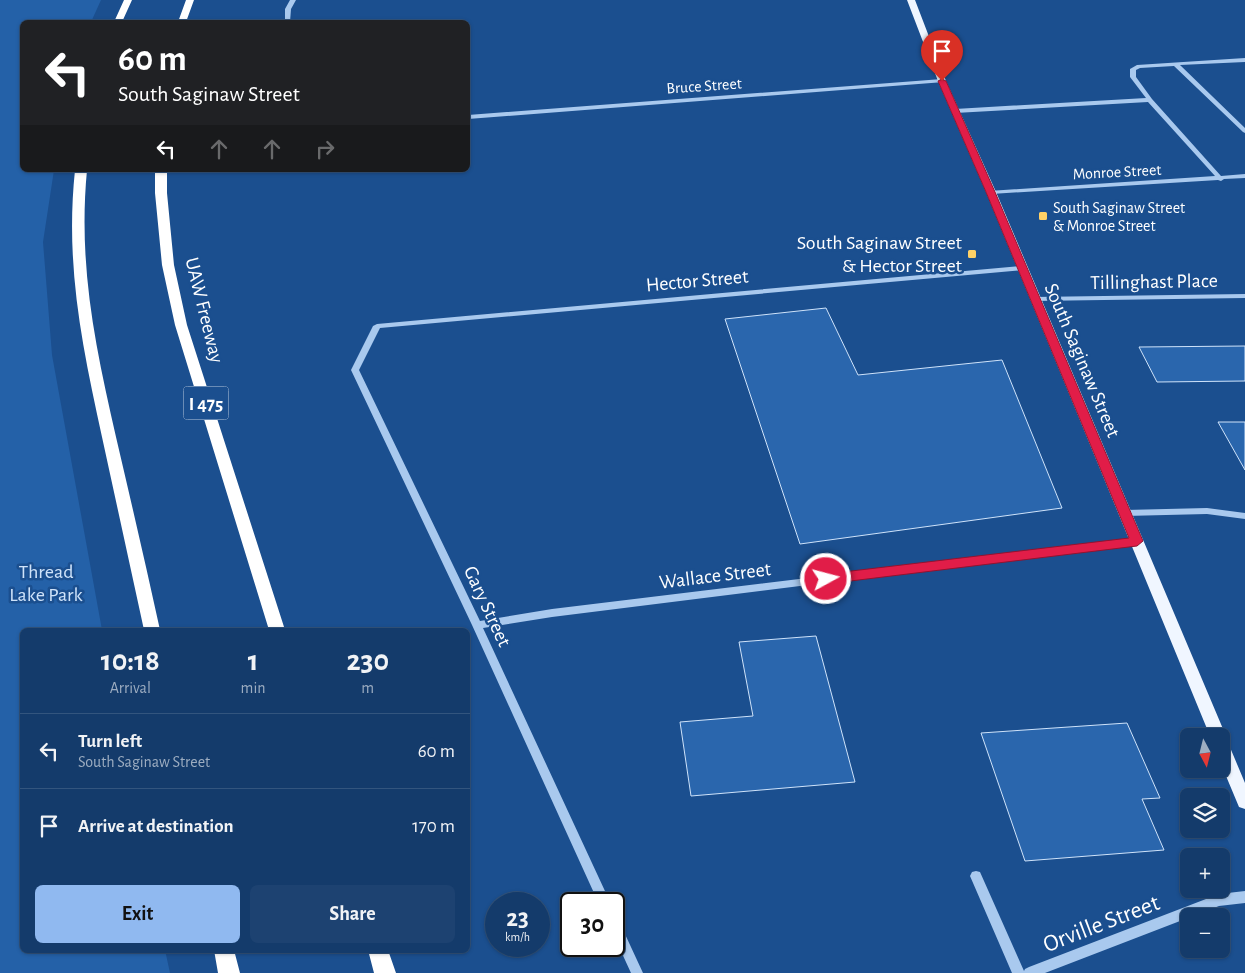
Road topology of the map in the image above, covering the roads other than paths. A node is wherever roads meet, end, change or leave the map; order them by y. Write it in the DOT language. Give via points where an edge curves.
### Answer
graph roads {
  1 [pos="128,0"];
  2 [pos="190,0"];
  3 [pos="293,0"];
  4 [pos="912,0"];
  5 [pos="119,20"];
  6 [pos="183,20"];
  7 [pos="287,20"];
  8 [pos="1245,60"];
  9 [pos="1175,64"];
  10 [pos="942,81"];
  11 [pos="1150,100"];
  12 [pos="955,111"];
  13 [pos="470,117"];
  14 [pos="1245,131"];
  15 [pos="81,172"];
  16 [pos="161,172"];
  17 [pos="1245,176"];
  18 [pos="1221,178"];
  19 [pos="991,192"];
  20 [pos="1021,268"];
  21 [pos="1245,296"];
  22 [pos="1034,299"];
  23 [pos="377,326"];
  24 [pos="1125,513"];
  25 [pos="1245,516"];
  26 [pos="1137,541"];
  27 [pos="477,625"];
  28 [pos="152,628"];
  29 [pos="276,628"];
  30 [pos="1215,728"];
  31 [pos="1230,766"];
  32 [pos="1245,802"];
  33 [pos="976,876"];
  34 [pos="599,892"];
  35 [pos="1245,897"];
  36 [pos="625,948"];
  37 [pos="225,953"];
  38 [pos="379,953"];
  39 [pos="229,973"];
  40 [pos="385,973"];
  41 [pos="636,973"];
  42 [pos="1018,973"];
  43 [pos="1029,973"];
  1 -- 5 [label="highway"];
  2 -- 6 [label="highway"];
  3 -- 7 [label="street"];
  4 -- 10 [label="main road, South Saginaw Street"];
  8 -- 9 [label="street"];
  9 -- 11 [label="street" via="1134,69 1133,77"];
  9 -- 14 [label="street"];
  10 -- 12 [label="main road, South Saginaw Street"];
  10 -- 13 [label="street, Bruce Street"];
  11 -- 12 [label="street"];
  11 -- 18 [label="street"];
  12 -- 19 [label="main road, South Saginaw Street"];
  15 -- 28 [label="highway" via="78,238 85,322 96,385"];
  16 -- 29 [label="highway, UAW Freeway / I 475" via="168,265 181,325"];
  17 -- 18 [label="street, Monroe Street"];
  18 -- 19 [label="street, Monroe Street"];
  19 -- 20 [label="main road, South Saginaw Street"];
  20 -- 22 [label="main road, South Saginaw Street"];
  20 -- 23 [label="street, Hector Street"];
  21 -- 22 [label="street, Tillinghast Place"];
  22 -- 24 [label="main road, South Saginaw Street"];
  23 -- 27 [label="street, Gary Street" via="355,370"];
  24 -- 25 [label="street" via="1207,511"];
  24 -- 26 [label="main road, South Saginaw Street"];
  26 -- 27 [label="street, Wallace Street"];
  26 -- 30 [label="main road, South Saginaw Street"];
  27 -- 34 [label="street, Gary Street"];
  31 -- 32 [label="main road"];
  33 -- 42 [label="street"];
  35 -- 43 [label="street, Orville Street" via="1219,900"];
  36 -- 41 [label="street"];
  37 -- 39 [label="highway"];
  38 -- 40 [label="highway"];
}
